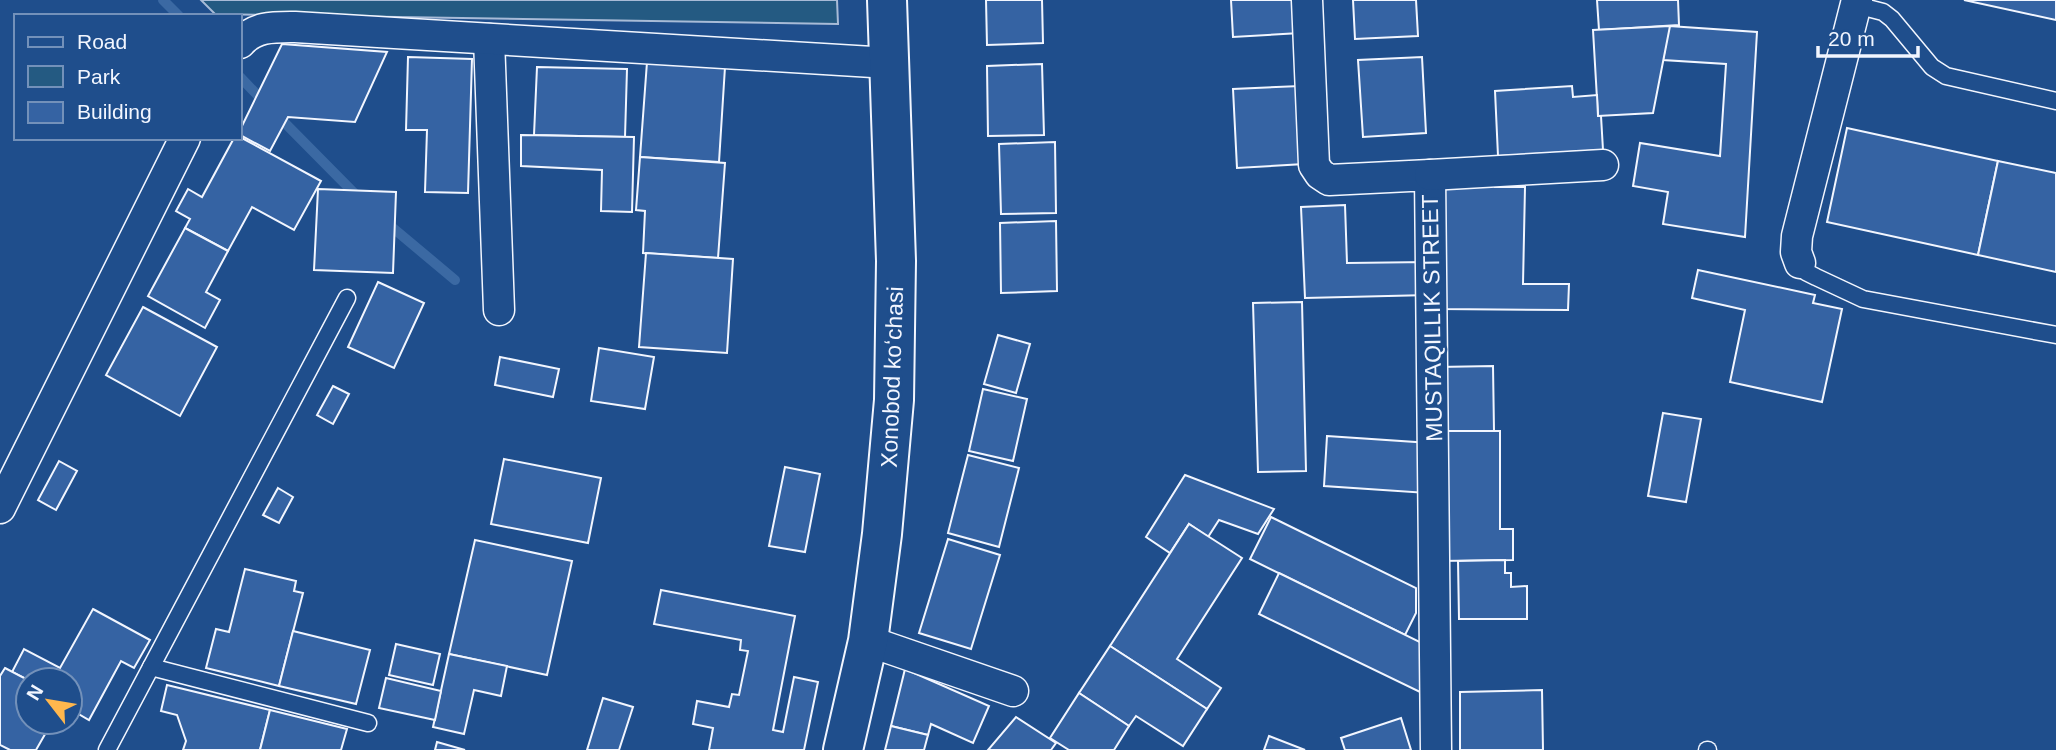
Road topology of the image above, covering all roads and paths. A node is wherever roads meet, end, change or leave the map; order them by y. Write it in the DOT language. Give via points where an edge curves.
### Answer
graph roads {
  1 [pos="887,0"];
  2 [pos="1307,0"];
  3 [pos="1857,2"];
  4 [pos="489,39"];
  5 [pos="242,41"];
  6 [pos="889,63"];
  7 [pos="2056,101"];
  8 [pos="184,140"];
  9 [pos="1604,165"];
  10 [pos="1430,175"];
  11 [pos="1800,263"];
  12 [pos="347,298"];
  13 [pos="499,310"];
  14 [pos="2056,335"];
  15 [pos="0,508"];
  16 [pos="868,641"];
  17 [pos="151,667"];
  18 [pos="1013,691"];
  19 [pos="368,723"];
  20 [pos="107,750"];
  21 [pos="843,750"];
  22 [pos="1436,750"];
  1 -- 6 [label="main road, Xonobod koʻchasi"];
  2 -- 10 [label="street, MUSTAQILLIK STREET" via="1314,165 1320,174 1329,180"];
  3 -- 7 [label="lane" via="1892,19 1931,67 1946,76"];
  3 -- 11 [label="street" via="1797,236"];
  4 -- 5 [label="street" via="265,27"];
  4 -- 6 [label="street"];
  4 -- 13 [label="street"];
  6 -- 16 [label="main road, Xonobod koʻchasi" via="895,372"];
  8 -- 15 [label="street"];
  9 -- 10 [label="street"];
  10 -- 22 [label="street, MUSTAQILLIK STREET"];
  11 -- 14 [label="lane" via="1816,277 1863,299"];
  12 -- 17 [label="lane"];
  16 -- 18 [label="street"];
  16 -- 21 [label="main road, Xonobod koʻchasi"];
  17 -- 19 [label="lane"];
  17 -- 20 [label="lane"];
}
